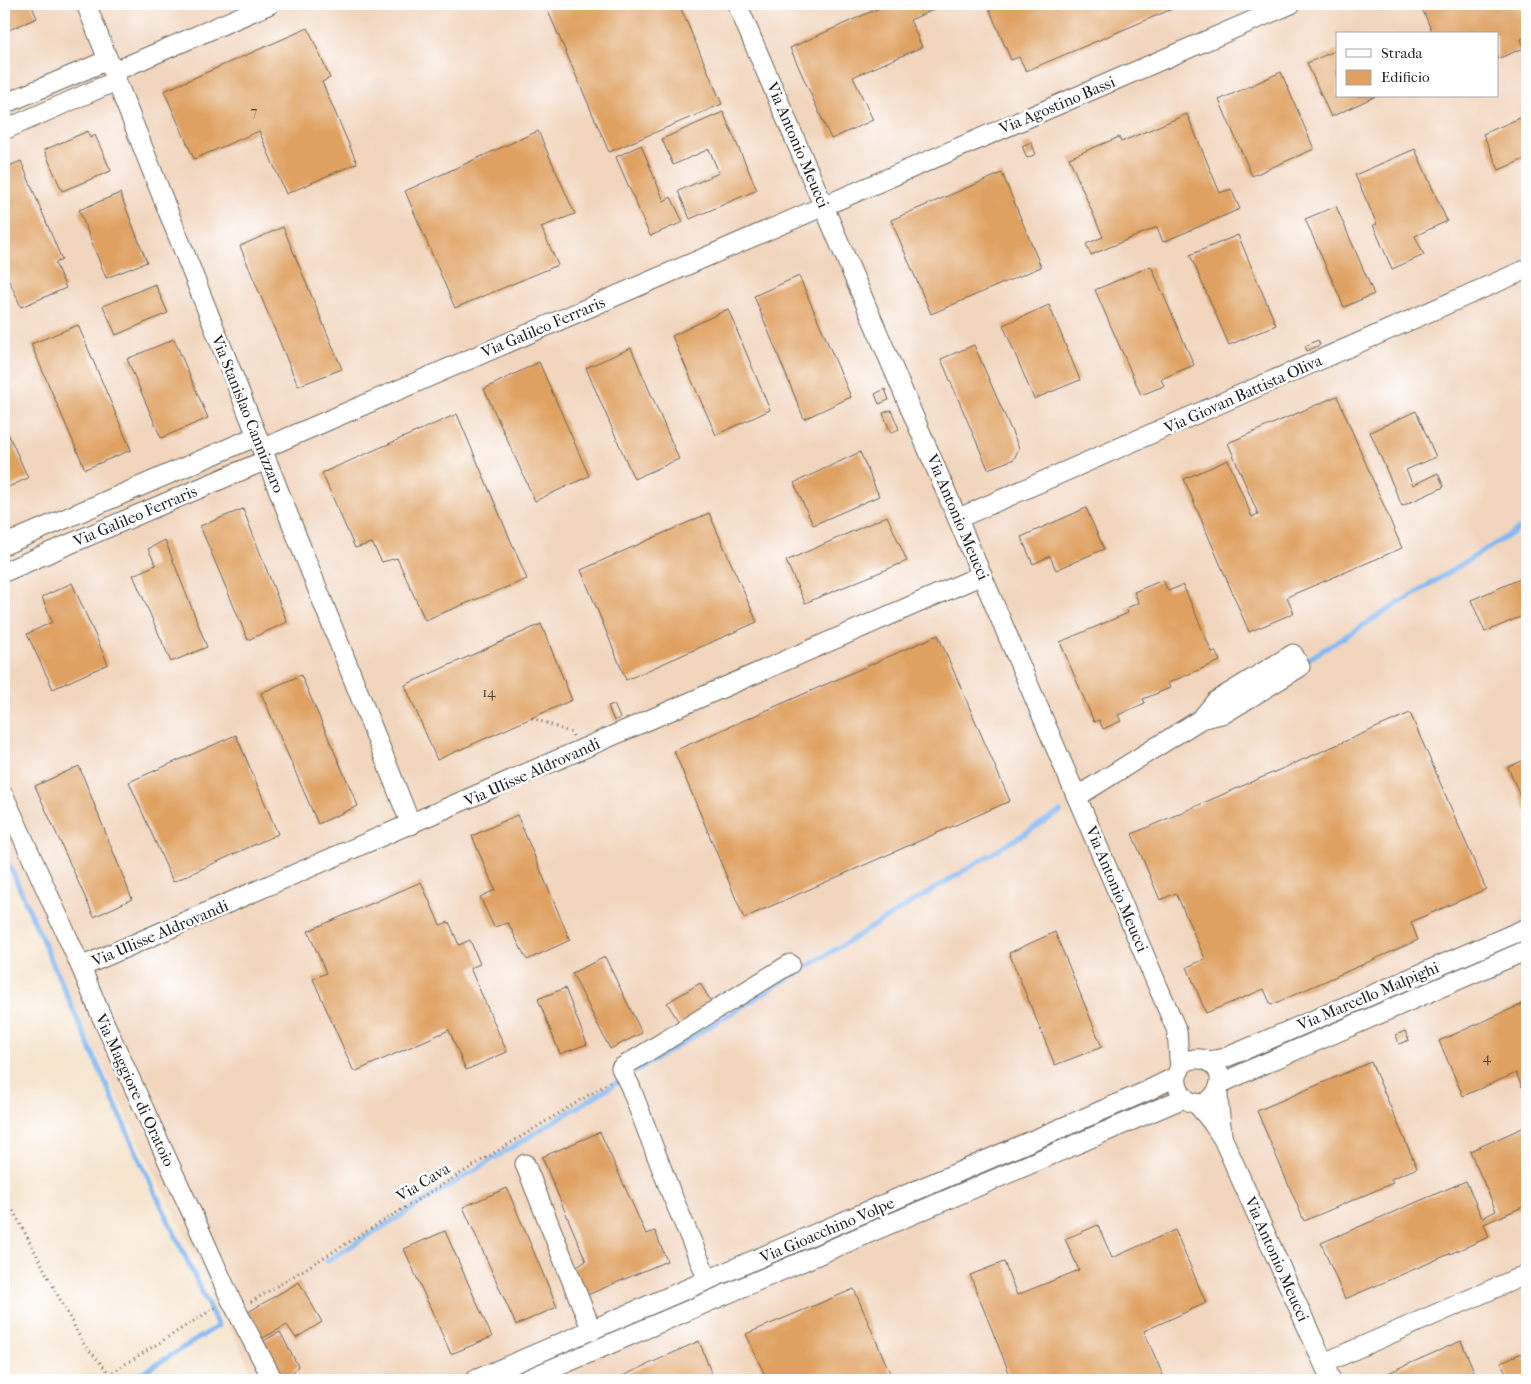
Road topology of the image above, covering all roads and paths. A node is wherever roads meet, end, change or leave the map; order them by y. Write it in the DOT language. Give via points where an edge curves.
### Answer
graph roads {
  1 [pos="86,4"];
  2 [pos="270,4"];
  3 [pos="737,4"];
  4 [pos="1291,4"];
  5 [pos="112,71"];
  6 [pos="4,104"];
  7 [pos="4,130"];
  8 [pos="824,205"];
  9 [pos="1527,269"];
  10 [pos="262,448"];
  11 [pos="959,518"];
  12 [pos="4,545"];
  13 [pos="4,572"];
  14 [pos="982,575"];
  15 [pos="532,718"];
  16 [pos="1201,719"];
  17 [pos="572,733"];
  18 [pos="4,796"];
  19 [pos="1078,796"];
  20 [pos="411,825"];
  21 [pos="1527,928"];
  22 [pos="1527,950"];
  23 [pos="790,964"];
  24 [pos="81,967"];
  25 [pos="1177,1031"];
  26 [pos="1206,1060"];
  27 [pos="1178,1073"];
  28 [pos="627,1080"];
  29 [pos="1219,1087"];
  30 [pos="1190,1100"];
  31 [pos="1223,1139"];
  32 [pos="525,1164"];
  33 [pos="4,1193"];
  34 [pos="1527,1274"];
  35 [pos="708,1280"];
  36 [pos="217,1306"];
  37 [pos="236,1311"];
  38 [pos="592,1331"];
  39 [pos="1328,1372"];
  40 [pos="110,1374"];
  41 [pos="538,1378"];
  42 [pos="100,1380"];
  43 [pos="273,1380"];
  44 [pos="475,1380"];
  1 -- 5 [label="street, Via Stanislao Cannizzaro"];
  2 -- 5 [label="street"];
  3 -- 8 [label="street, Via Antonio Meucci"];
  4 -- 8 [label="street, Via Agostino Bassi"];
  5 -- 6 [label="street"];
  5 -- 7 [label="street"];
  5 -- 10 [label="street, Via Stanislao Cannizzaro"];
  8 -- 10 [label="street, Via Galileo Ferraris"];
  8 -- 11 [label="street, Via Antonio Meucci"];
  9 -- 11 [label="street, Via Giovan Battista Oliva"];
  10 -- 12 [label="street, Via Galileo Ferraris"];
  10 -- 13 [label="street, Via Galileo Ferraris"];
  10 -- 20 [label="street, Via Stanislao Cannizzaro"];
  11 -- 14 [label="street, Via Antonio Meucci"];
  14 -- 19 [label="street, Via Antonio Meucci"];
  14 -- 20 [label="street, Via Ulisse Aldrovandi"];
  15 -- 17 [label="path"];
  16 -- 16 [label="street" via="1216,702 1293,654 1300,667 1225,713"];
  16 -- 19 [label="street"];
  18 -- 24 [label="street, Via Maggiore di Oratoio"];
  19 -- 25 [label="street, Via Antonio Meucci"];
  20 -- 24 [label="street, Via Ulisse Aldrovandi"];
  21 -- 26 [label="street, Via Marcello Malpighi" via="1244,1050 1222,1059"];
  22 -- 29 [label="street, Via Marcello Malpighi" via="1252,1068"];
  23 -- 28 [label="street" via="621,1068"];
  24 -- 37 [label="street, Via Maggiore di Oratoio"];
  25 -- 26 [label="street, Via Antonio Meucci"];
  25 -- 27 [label="street, Via Antonio Meucci"];
  26 -- 27 [label="street" via="1190,1060"];
  26 -- 29 [label="street, Via Antonio Meucci" via="1219,1073"];
  27 -- 30 [label="street, Via Antonio Meucci" via="1179,1090"];
  27 -- 35 [label="street, Via Gioacchino Volpe" via="1145,1092"];
  28 -- 35 [label="street"];
  28 -- 37 [label="path, Via Cava"];
  29 -- 30 [label="street" via="1211,1098 1201,1102"];
  29 -- 31 [label="street, Via Antonio Meucci"];
  30 -- 31 [label="street, Via Antonio Meucci"];
  30 -- 41 [label="street, Via Gioacchino Volpe"];
  31 -- 39 [label="street, Via Antonio Meucci"];
  32 -- 38 [label="street"];
  33 -- 40 [label="path" via="83,1343"];
  34 -- 39 [label="street"];
  35 -- 38 [label="street, Via Gioacchino Volpe"];
  36 -- 40 [label="path"];
  37 -- 43 [label="street, Via Maggiore di Oratoio"];
  38 -- 44 [label="street, Via Gioacchino Volpe"];
  40 -- 42 [label="path"];
}
